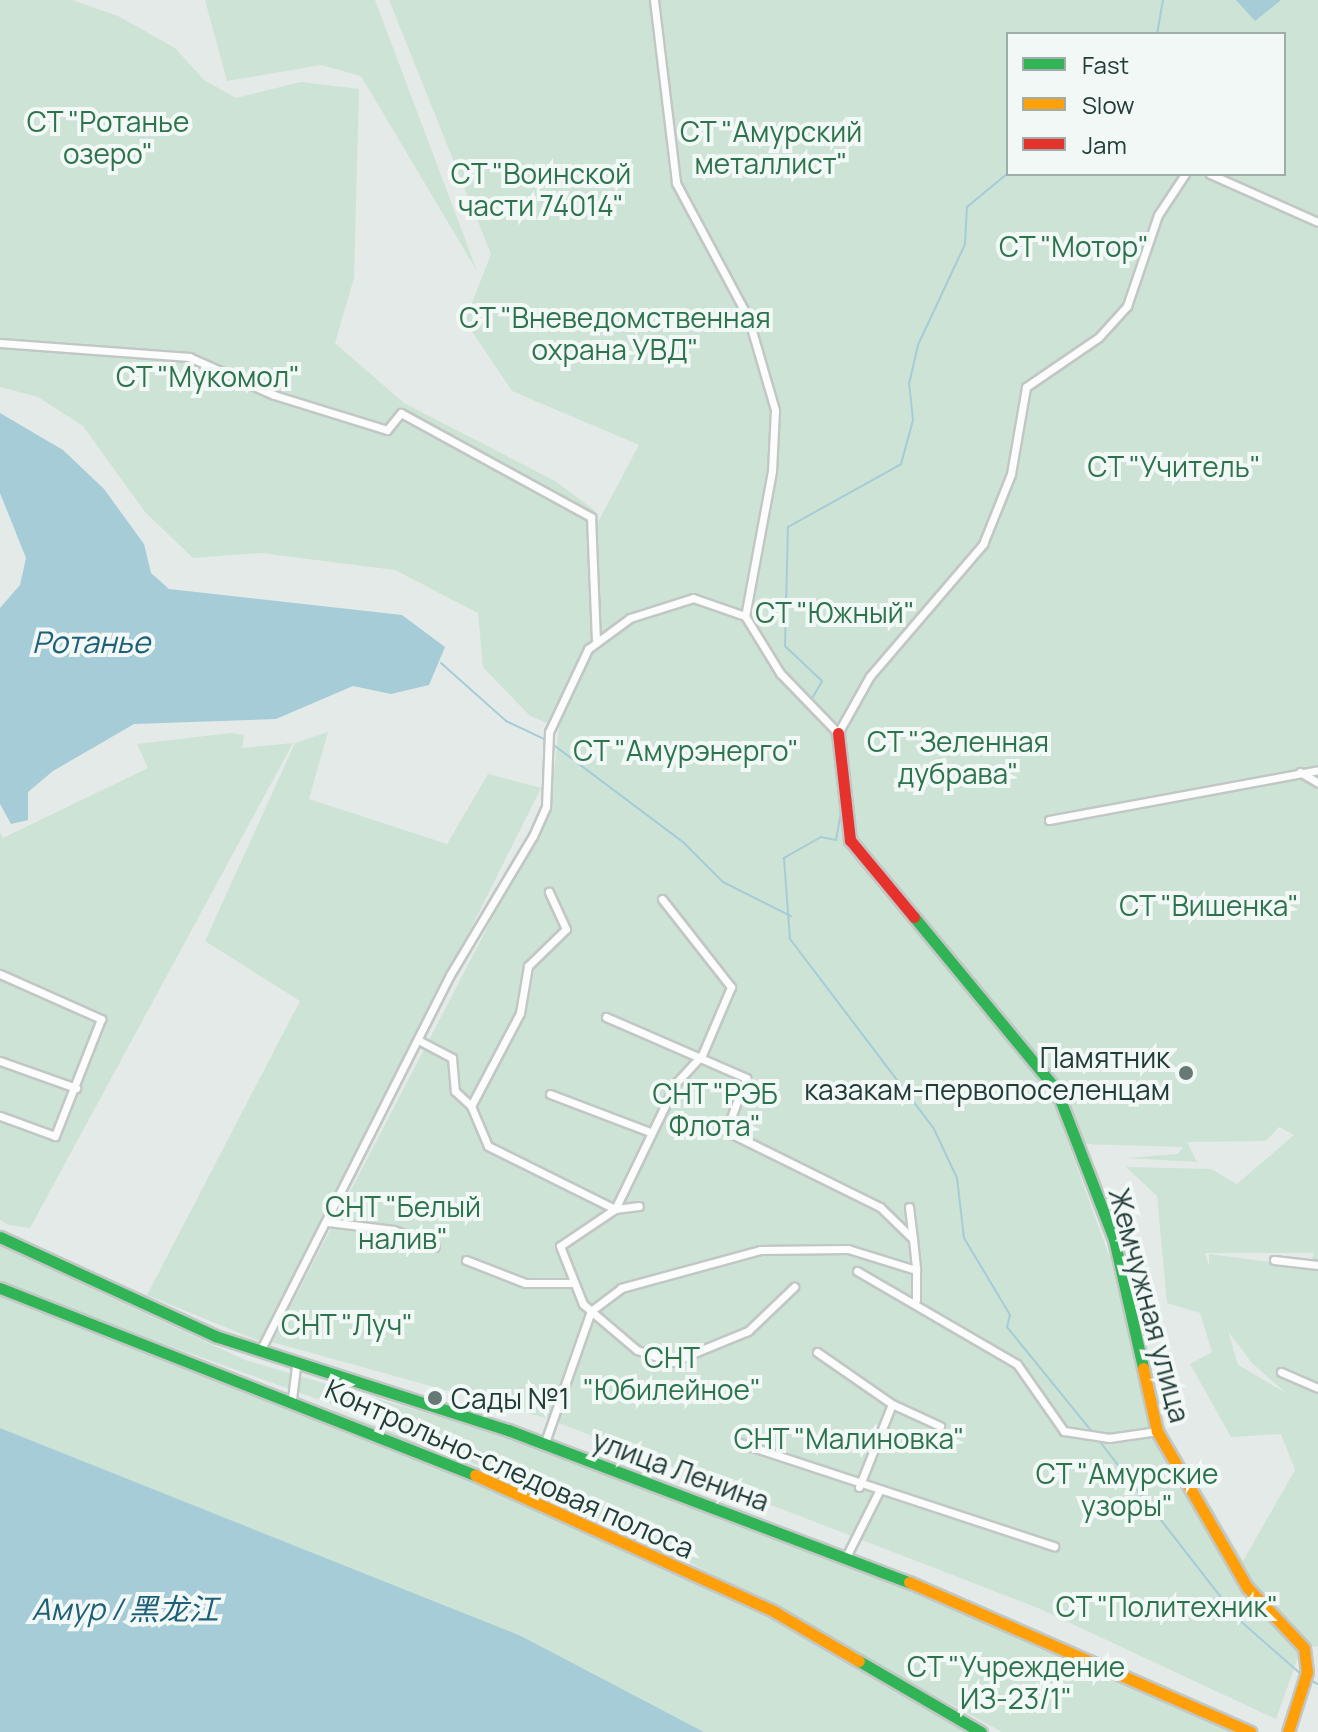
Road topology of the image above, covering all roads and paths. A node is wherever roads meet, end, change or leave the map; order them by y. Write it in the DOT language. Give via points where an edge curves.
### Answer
graph roads {
  1 [pos="654,0"];
  2 [pos="1184,176"];
  3 [pos="1214,176"];
  4 [pos="1318,222"];
  5 [pos="0,343"];
  6 [pos="745,616"];
  7 [pos="596,639"];
  8 [pos="838,733"];
  9 [pos="1318,770"];
  10 [pos="1300,772"];
  11 [pos="1318,783"];
  12 [pos="1049,820"];
  13 [pos="549,892"];
  14 [pos="662,899"];
  15 [pos="0,974"];
  16 [pos="606,1017"];
  17 [pos="422,1042"];
  18 [pos="695,1057"];
  19 [pos="0,1061"];
  20 [pos="76,1088"];
  21 [pos="550,1094"];
  22 [pos="471,1106"];
  23 [pos="0,1116"];
  24 [pos="650,1132"];
  25 [pos="639,1206"];
  26 [pos="909,1207"];
  27 [pos="615,1209"];
  28 [pos="328,1222"];
  29 [pos="0,1237"];
  30 [pos="913,1239"];
  31 [pos="435,1247"];
  32 [pos="466,1260"];
  33 [pos="1274,1260"];
  34 [pos="1318,1265"];
  35 [pos="916,1270"];
  36 [pos="857,1271"];
  37 [pos="572,1283"];
  38 [pos="794,1287"];
  39 [pos="0,1288"];
  40 [pos="916,1300"];
  41 [pos="591,1311"];
  42 [pos="817,1352"];
  43 [pos="259,1353"];
  44 [pos="296,1366"];
  45 [pos="1281,1372"];
  46 [pos="1318,1388"];
  47 [pos="292,1399"];
  48 [pos="892,1404"];
  49 [pos="940,1426"];
  50 [pos="1157,1431"];
  51 [pos="737,1442"];
  52 [pos="544,1445"];
  53 [pos="859,1487"];
  54 [pos="878,1493"];
  55 [pos="1054,1546"];
  56 [pos="846,1557"];
  57 [pos="981,1732"];
  58 [pos="1250,1732"];
  59 [pos="1288,1732"];
  1 -- 6 [label="street" via="676,183 748,317 775,410 772,471"];
  2 -- 8 [label="street" via="1158,215 1127,306 1099,337 1026,387 1011,474 983,544 870,676"];
  3 -- 4 [label="street"];
  5 -- 7 [label="street" via="189,357 274,395 387,430 401,413 591,517"];
  6 -- 7 [label="street" via="693,598"];
  6 -- 8 [label="street" via="808,703"];
  7 -- 17 [label="street" via="548,735 546,807 450,975"];
  8 -- 50 [label="street, Жемчужная улица" via="850,840 1056,1089 1114,1239"];
  9 -- 10 [label="street"];
  10 -- 11 [label="street"];
  10 -- 12 [label="street"];
  13 -- 22 [label="street" via="566,929 528,966 520,1013"];
  14 -- 18 [label="street" via="689,943 731,987 702,1055"];
  15 -- 20 [label="street" via="101,1019"];
  16 -- 18 [label="street"];
  17 -- 22 [label="street" via="452,1058 455,1091"];
  17 -- 28 [label="street"];
  18 -- 24 [label="street"];
  18 -- 30 [label="street" via="746,1078 725,1126 734,1139 787,1157 880,1207"];
  19 -- 20 [label="street"];
  20 -- 23 [label="street" via="55,1136"];
  21 -- 24 [label="street"];
  22 -- 27 [label="street" via="488,1146"];
  24 -- 27 [label="street"];
  25 -- 27 [label="street"];
  26 -- 30 [label="street"];
  27 -- 37 [label="street" via="560,1246"];
  28 -- 31 [label="street" via="394,1230"];
  28 -- 43 [label="street"];
  29 -- 43 [label="street, улица Ленина"];
  30 -- 35 [label="street"];
  32 -- 37 [label="street" via="525,1283"];
  33 -- 34 [label="street"];
  35 -- 40 [label="street"];
  35 -- 41 [label="street" via="848,1249 760,1250 621,1288 593,1302"];
  36 -- 40 [label="street"];
  37 -- 41 [label="street"];
  38 -- 41 [label="street" via="748,1331 672,1362 637,1350"];
  39 -- 47 [label="street, Контрольно-следовая полоса"];
  40 -- 50 [label="street" via="1017,1364 1046,1400 1055,1425 1103,1437"];
  41 -- 52 [label="street"];
  42 -- 48 [label="street"];
  43 -- 44 [label="street, улица Ленина"];
  44 -- 47 [label="street"];
  44 -- 52 [label="street, улица Ленина"];
  45 -- 46 [label="street"];
  47 -- 57 [label="street, Контрольно-следовая полоса" via="775,1612"];
  48 -- 49 [label="street"];
  48 -- 53 [label="street"];
  50 -- 59 [label="street, Жемчужная улица" via="1247,1587 1304,1648 1305,1678"];
  51 -- 53 [label="street"];
  52 -- 56 [label="street, улица Ленина"];
  53 -- 54 [label="street"];
  54 -- 55 [label="street"];
  54 -- 56 [label="street"];
  56 -- 58 [label="street, улица Ленина" via="1010,1622"];
}
